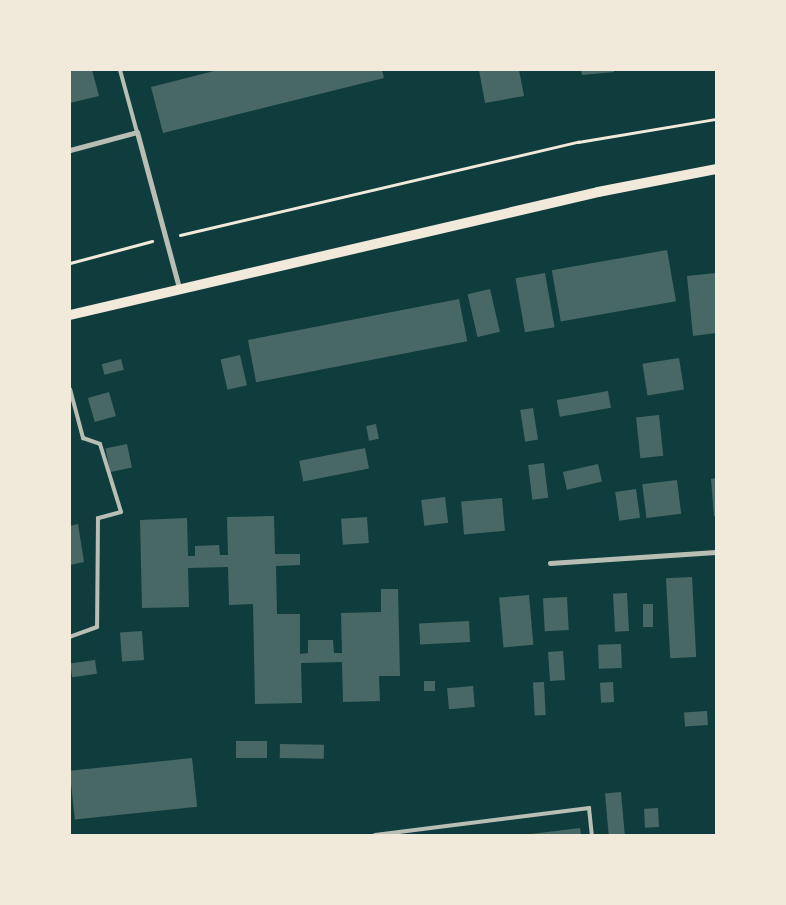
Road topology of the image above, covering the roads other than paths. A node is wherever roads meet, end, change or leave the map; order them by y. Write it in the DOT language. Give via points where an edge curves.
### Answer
graph roads {
  1 [pos="120,70"];
  2 [pos="137,132"];
  3 [pos="70,150"];
  4 [pos="716,168"];
  5 [pos="179,288"];
  6 [pos="70,315"];
  7 [pos="70,389"];
  8 [pos="716,552"];
  9 [pos="550,563"];
  10 [pos="70,637"];
  11 [pos="375,835"];
  12 [pos="592,835"];
  1 -- 2 [label="lane"];
  2 -- 3 [label="street"];
  2 -- 5 [label="street"];
  4 -- 5 [label="main road"];
  5 -- 6 [label="main road"];
  7 -- 10 [label="lane" via="82,438 100,444 121,512 98,518 97,627"];
  8 -- 9 [label="street"];
  11 -- 12 [label="lane" via="589,808"];
}
